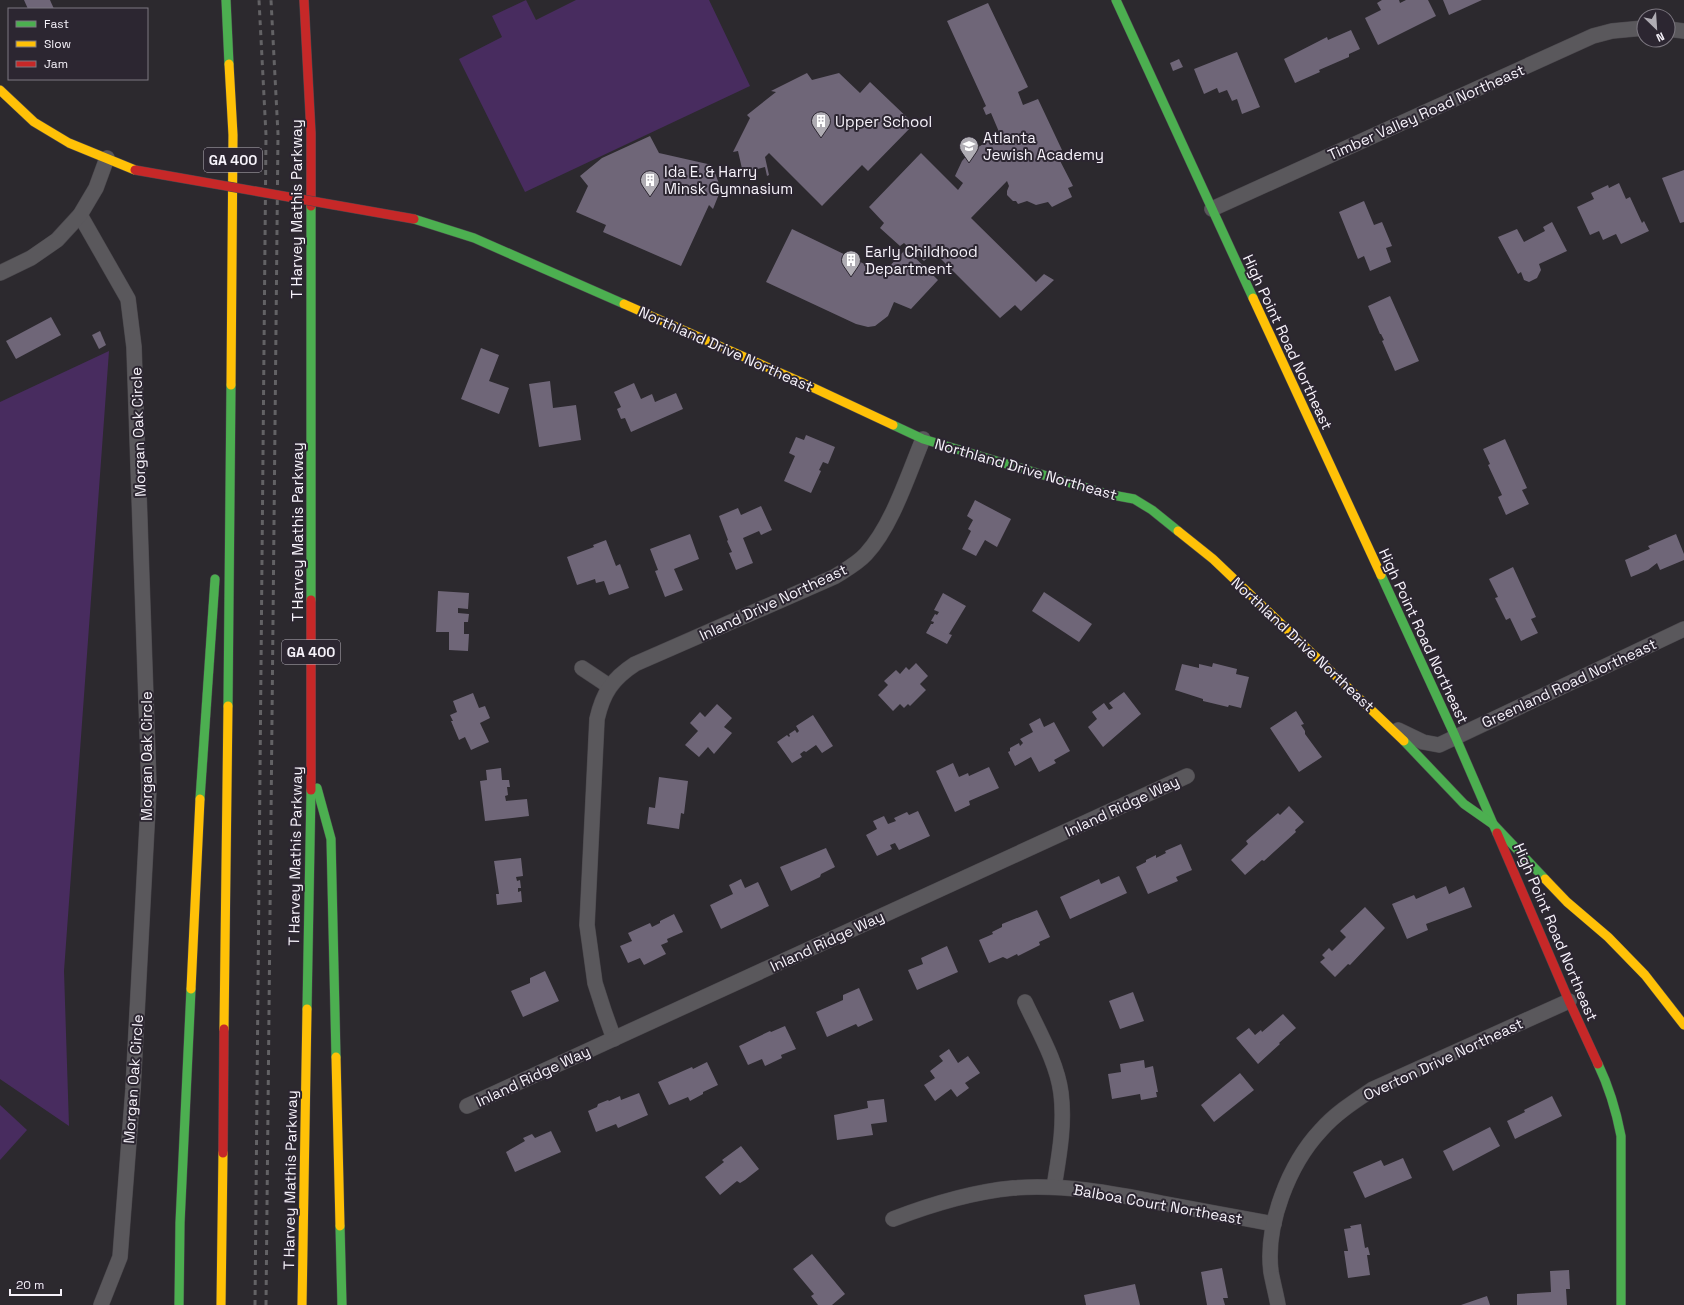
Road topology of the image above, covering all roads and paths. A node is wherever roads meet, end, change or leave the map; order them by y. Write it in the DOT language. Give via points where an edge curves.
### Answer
graph roads {
  1 [pos="226,0"];
  2 [pos="304,0"];
  3 [pos="1116,0"];
  4 [pos="1636,27"];
  5 [pos="0,90"];
  6 [pos="107,158"];
  7 [pos="1212,209"];
  8 [pos="80,215"];
  9 [pos="0,273"];
  10 [pos="231,320"];
  11 [pos="923,439"];
  12 [pos="221,487"];
  13 [pos="216,566"];
  14 [pos="1684,629"];
  15 [pos="582,668"];
  16 [pos="609,686"];
  17 [pos="1392,727"];
  18 [pos="1455,736"];
  19 [pos="311,764"];
  20 [pos="1187,776"];
  21 [pos="1494,825"];
  22 [pos="1569,1001"];
  23 [pos="1025,1002"];
  24 [pos="1684,1025"];
  25 [pos="614,1039"];
  26 [pos="467,1106"];
  27 [pos="1054,1187"];
  28 [pos="893,1219"];
  29 [pos="1274,1224"];
  30 [pos="101,1305"];
  31 [pos="178,1305"];
  32 [pos="221,1305"];
  33 [pos="302,1305"];
  34 [pos="342,1305"];
  35 [pos="1278,1305"];
  36 [pos="1621,1305"];
  1 -- 10 [label="main road, GA 400" via="233,135"];
  2 -- 19 [label="main road, T Harvey Mathis Parkway / GA 400" via="311,140"];
  3 -- 7 [label="main road, High Point Road Northeast"];
  4 -- 7 [label="street, Timber Valley Road Northeast" via="1593,36"];
  5 -- 6 [label="main road, Northland Drive Northeast" via="34,122 69,143"];
  6 -- 8 [label="street" via="96,188"];
  6 -- 11 [label="main road, Northland Drive Northeast, bridge" via="134,170 414,219 481,241 801,382"];
  7 -- 18 [label="main road, High Point Road Northeast"];
  8 -- 9 [label="street" via="57,240 31,258"];
  8 -- 30 [label="street, Morgan Oak Circle" via="128,299 134,347 149,788 134,1089 120,1257"];
  10 -- 12 [label="main road"];
  10 -- 32 [label="main road, GA 400"];
  11 -- 16 [label="street, Inland Drive Northeast" via="885,529 866,554 852,566 834,577 635,664 620,674"];
  11 -- 17 [label="main road, Northland Drive Northeast" via="1107,494 1134,499 1152,510 1213,559"];
  13 -- 31 [label="main road" via="198,837"];
  14 -- 18 [label="street, Greenland Road Northeast"];
  15 -- 16 [label="street"];
  16 -- 25 [label="street, Inland Drive Northeast" via="597,720 587,925 595,983"];
  17 -- 18 [label="street, Northland Drive Northeast" via="1423,742 1439,745"];
  17 -- 21 [label="main road, Northland Drive Northeast" via="1464,804"];
  18 -- 21 [label="main road, High Point Road Northeast"];
  19 -- 33 [label="main road, T Harvey Mathis Parkway / GA 400"];
  19 -- 34 [label="main road" via="331,839"];
  20 -- 25 [label="street, Inland Ridge Way"];
  21 -- 22 [label="main road, High Point Road Northeast"];
  21 -- 24 [label="main road, Northland Drive Northeast" via="1567,902 1608,937 1645,974"];
  22 -- 29 [label="street, Overton Drive Northeast" via="1374,1089 1348,1105 1321,1130 1299,1159 1283,1192"];
  22 -- 36 [label="main road, High Point Road Northeast" via="1608,1085 1621,1136"];
  23 -- 27 [label="street" via="1051,1059 1061,1092 1062,1137"];
  25 -- 26 [label="street, Inland Ridge Way"];
  27 -- 28 [label="street, Balboa Court Northeast" via="1014,1188 970,1195 932,1204"];
  27 -- 29 [label="street, Balboa Court Northeast" via="1108,1192"];
  29 -- 35 [label="street, Overton Drive Northeast" via="1271,1271"];
}
